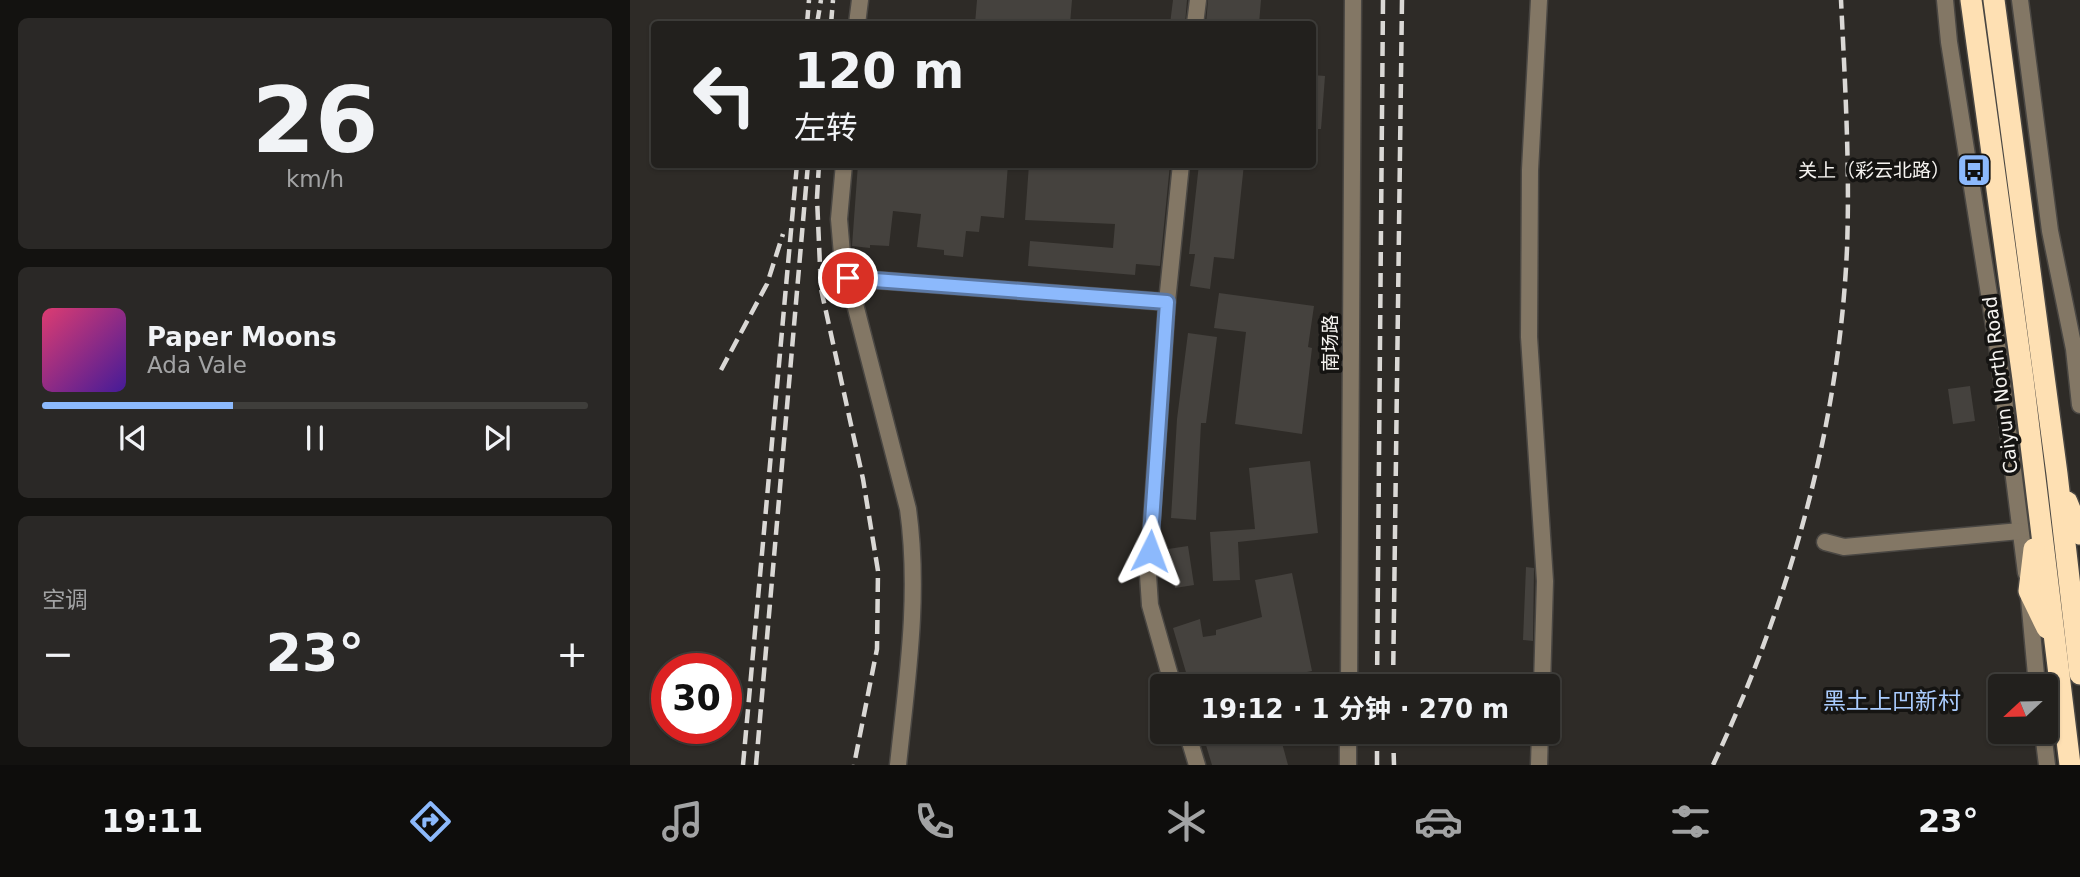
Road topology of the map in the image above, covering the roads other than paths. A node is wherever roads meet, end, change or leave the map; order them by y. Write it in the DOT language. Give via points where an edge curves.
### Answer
graph roads {
  1 [pos="860,0"];
  2 [pos="1198,0"];
  3 [pos="1353,0"];
  4 [pos="1539,0"];
  5 [pos="1945,0"];
  6 [pos="1971,0"];
  7 [pos="1994,0"];
  8 [pos="2020,0"];
  9 [pos="858,21"];
  10 [pos="1195,21"];
  11 [pos="844,168"];
  12 [pos="1181,168"];
  13 [pos="848,278"];
  14 [pos="1167,302"];
  15 [pos="2080,405"];
  16 [pos="2057,474"];
  17 [pos="2038,513"];
  18 [pos="2020,531"];
  19 [pos="2080,534"];
  20 [pos="1825,542"];
  21 [pos="2029,591"];
  22 [pos="2078,636"];
  23 [pos="2054,642"];
  24 [pos="1170,674"];
  25 [pos="1349,674"];
  26 [pos="1542,674"];
  27 [pos="2037,674"];
  28 [pos="2080,674"];
  29 [pos="1191,744"];
  30 [pos="1349,744"];
  31 [pos="1540,744"];
  32 [pos="2044,744"];
  33 [pos="898,765"];
  34 [pos="1197,765"];
  35 [pos="1348,765"];
  36 [pos="1539,765"];
  37 [pos="2047,765"];
  38 [pos="2070,765"];
  1 -- 9 [label="street"];
  2 -- 10 [label="street"];
  3 -- 25 [label="street, 南场路"];
  4 -- 26 [label="street" via="1530,170 1530,337 1545,581"];
  5 -- 18 [label="street"];
  6 -- 17 [label="highway, Caiyun North Road"];
  7 -- 16 [label="highway"];
  8 -- 15 [label="street" via="2050,231 2074,349"];
  11 -- 13 [label="street" via="839,219"];
  12 -- 14 [label="street"];
  13 -- 14 [label="street"];
  13 -- 33 [label="street" via="914,548 913,622"];
  14 -- 24 [label="street" via="1148,575 1150,605"];
  16 -- 19 [label="highway"];
  16 -- 22 [label="highway"];
  17 -- 21 [label="highway"];
  17 -- 23 [label="highway, Caiyun North Road"];
  18 -- 20 [label="street" via="1844,547"];
  18 -- 21 [label="street"];
  21 -- 23 [label="highway"];
  21 -- 27 [label="street"];
  22 -- 28 [label="highway"];
  23 -- 38 [label="highway, Caiyun North Road"];
  29 -- 34 [label="street"];
  30 -- 35 [label="street"];
  31 -- 36 [label="street"];
  32 -- 37 [label="street"];
}
